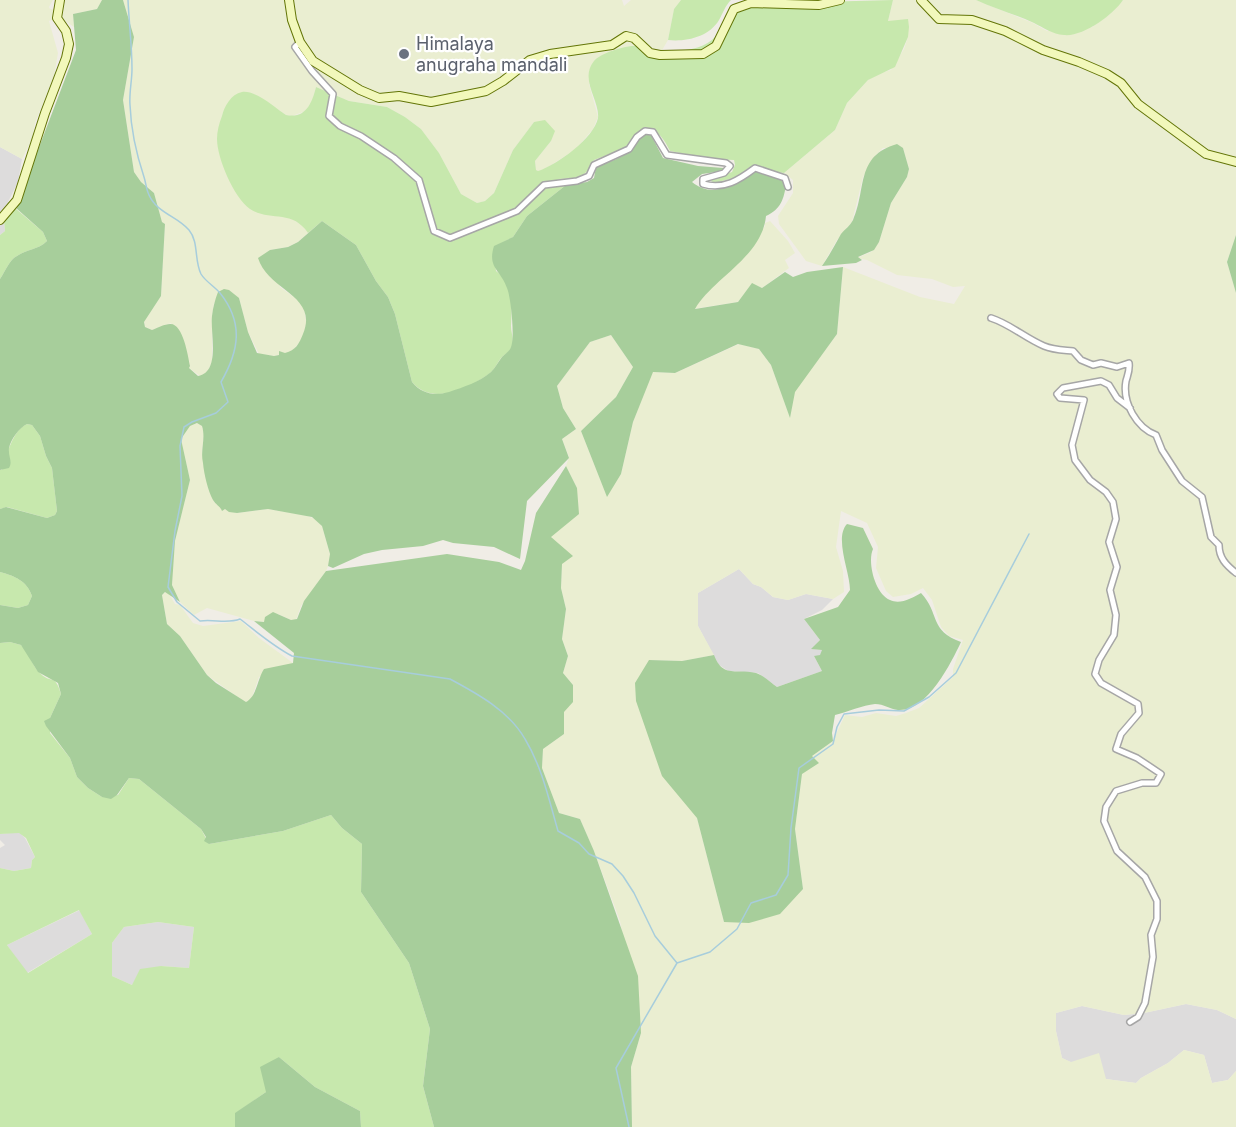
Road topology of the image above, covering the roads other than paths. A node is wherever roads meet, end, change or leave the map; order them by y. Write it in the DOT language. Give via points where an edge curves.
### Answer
graph roads {
  1 [pos="60,0"];
  2 [pos="289,0"];
  3 [pos="840,0"];
  4 [pos="921,0"];
  5 [pos="300,42"];
  6 [pos="1236,162"];
  7 [pos="788,187"];
  8 [pos="1,219"];
  9 [pos="991,318"];
  10 [pos="1130,408"];
  11 [pos="1236,573"];
  12 [pos="1130,1022"];
  1 -- 8 [label="main road" via="57,18 69,44 66,58 17,200"];
  2 -- 5 [label="main road" via="291,20"];
  3 -- 5 [label="main road" via="819,5 751,3 734,9 716,46 703,54 650,53 626,36 612,45 530,60 486,91 431,102 399,96 378,98 360,90 314,61"];
  4 -- 6 [label="main road" via="939,19 972,20 1107,74 1121,83 1138,104 1206,153"];
  5 -- 7 [label="street" via="296,47 333,94 329,116 419,180 434,231 450,238 517,211 544,185 589,176 594,165 629,149 645,131 653,132 668,155 730,166 724,173 703,179 703,184 732,184 755,168 785,178"];
  9 -- 10 [label="street" via="1044,346 1073,351 1081,360 1093,364 1117,367 1129,363 1125,392"];
  10 -- 11 [label="street" via="1144,431 1156,435 1182,482 1202,497 1211,537 1219,545 1226,565"];
  10 -- 12 [label="street" via="1101,381 1063,388 1057,394 1060,398 1084,400 1072,446 1075,460 1113,502 1116,519 1108,542 1117,567 1110,590 1116,615 1114,635 1095,674 1101,683 1138,704 1139,713 1122,734 1116,749 1161,774 1156,783 1116,791 1106,807 1104,821 1117,851 1145,877 1157,901 1145,1003 1138,1017"];
}
